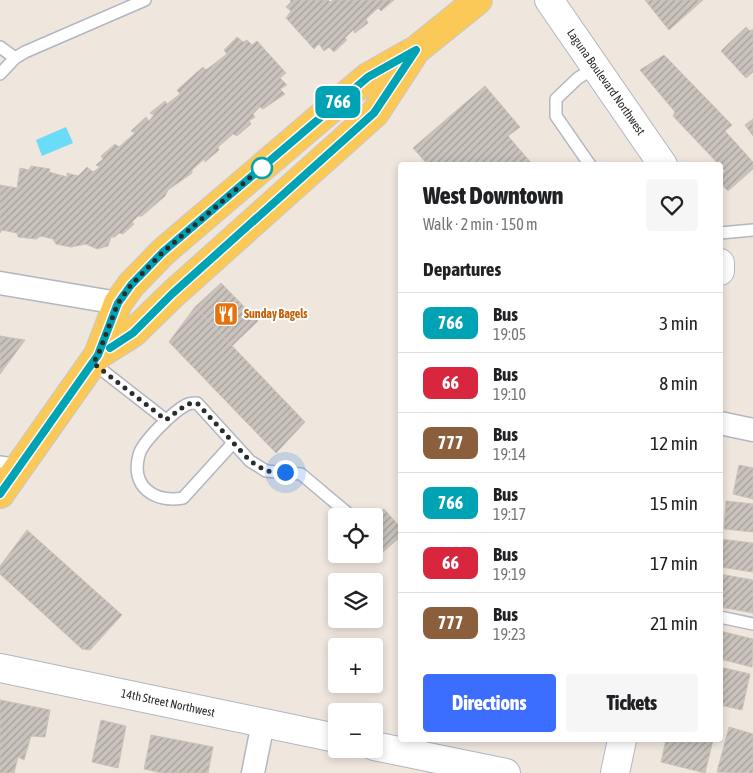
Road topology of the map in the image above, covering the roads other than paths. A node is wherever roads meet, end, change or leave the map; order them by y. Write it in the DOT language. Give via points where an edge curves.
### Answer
graph roads {
  1 [pos="145,0"];
  2 [pos="478,0"];
  3 [pos="549,0"];
  4 [pos="0,47"];
  5 [pos="416,50"];
  6 [pos="14,58"];
  7 [pos="596,66"];
  8 [pos="0,74"];
  9 [pos="588,162"];
  10 [pos="661,162"];
  11 [pos="753,230"];
  12 [pos="723,233"];
  13 [pos="0,283"];
  14 [pos="118,303"];
  15 [pos="95,359"];
  16 [pos="166,420"];
  17 [pos="723,424"];
  18 [pos="753,430"];
  19 [pos="233,443"];
  20 [pos="10,464"];
  21 [pos="0,494"];
  22 [pos="341,508"];
  23 [pos="723,618"];
  24 [pos="753,624"];
  25 [pos="0,668"];
  26 [pos="263,723"];
  27 [pos="328,736"];
  28 [pos="622,742"];
  29 [pos="383,748"];
  30 [pos="253,773"];
  31 [pos="506,773"];
  32 [pos="615,773"];
  1 -- 6 [label="lane"];
  2 -- 5 [label="main road"];
  3 -- 7 [label="street, Laguna Boulevard Northwest"];
  4 -- 6 [label="lane"];
  5 -- 14 [label="main road" via="355,88 163,252"];
  5 -- 15 [label="main road" via="374,113 172,294 133,333"];
  6 -- 8 [label="lane"];
  7 -- 9 [label="lane" via="578,78 556,100 556,116"];
  7 -- 10 [label="street, Laguna Boulevard Northwest"];
  11 -- 12 [label="lane"];
  13 -- 14 [label="street"];
  14 -- 15 [label="main road"];
  15 -- 16 [label="lane"];
  15 -- 20 [label="main road"];
  16 -- 19 [label="lane" via="187,404 197,403"];
  16 -- 19 [label="lane" via="139,453 136,470 141,485 156,497 183,498"];
  17 -- 18 [label="street"];
  19 -- 22 [label="lane" via="250,461 266,471 301,474"];
  20 -- 21 [label="main road"];
  23 -- 24 [label="lane"];
  25 -- 26 [label="street, 14th Street Northwest"];
  26 -- 27 [label="street, 14th Street Northwest"];
  26 -- 30 [label="street"];
  28 -- 32 [label="street"];
  29 -- 31 [label="street"];
}
